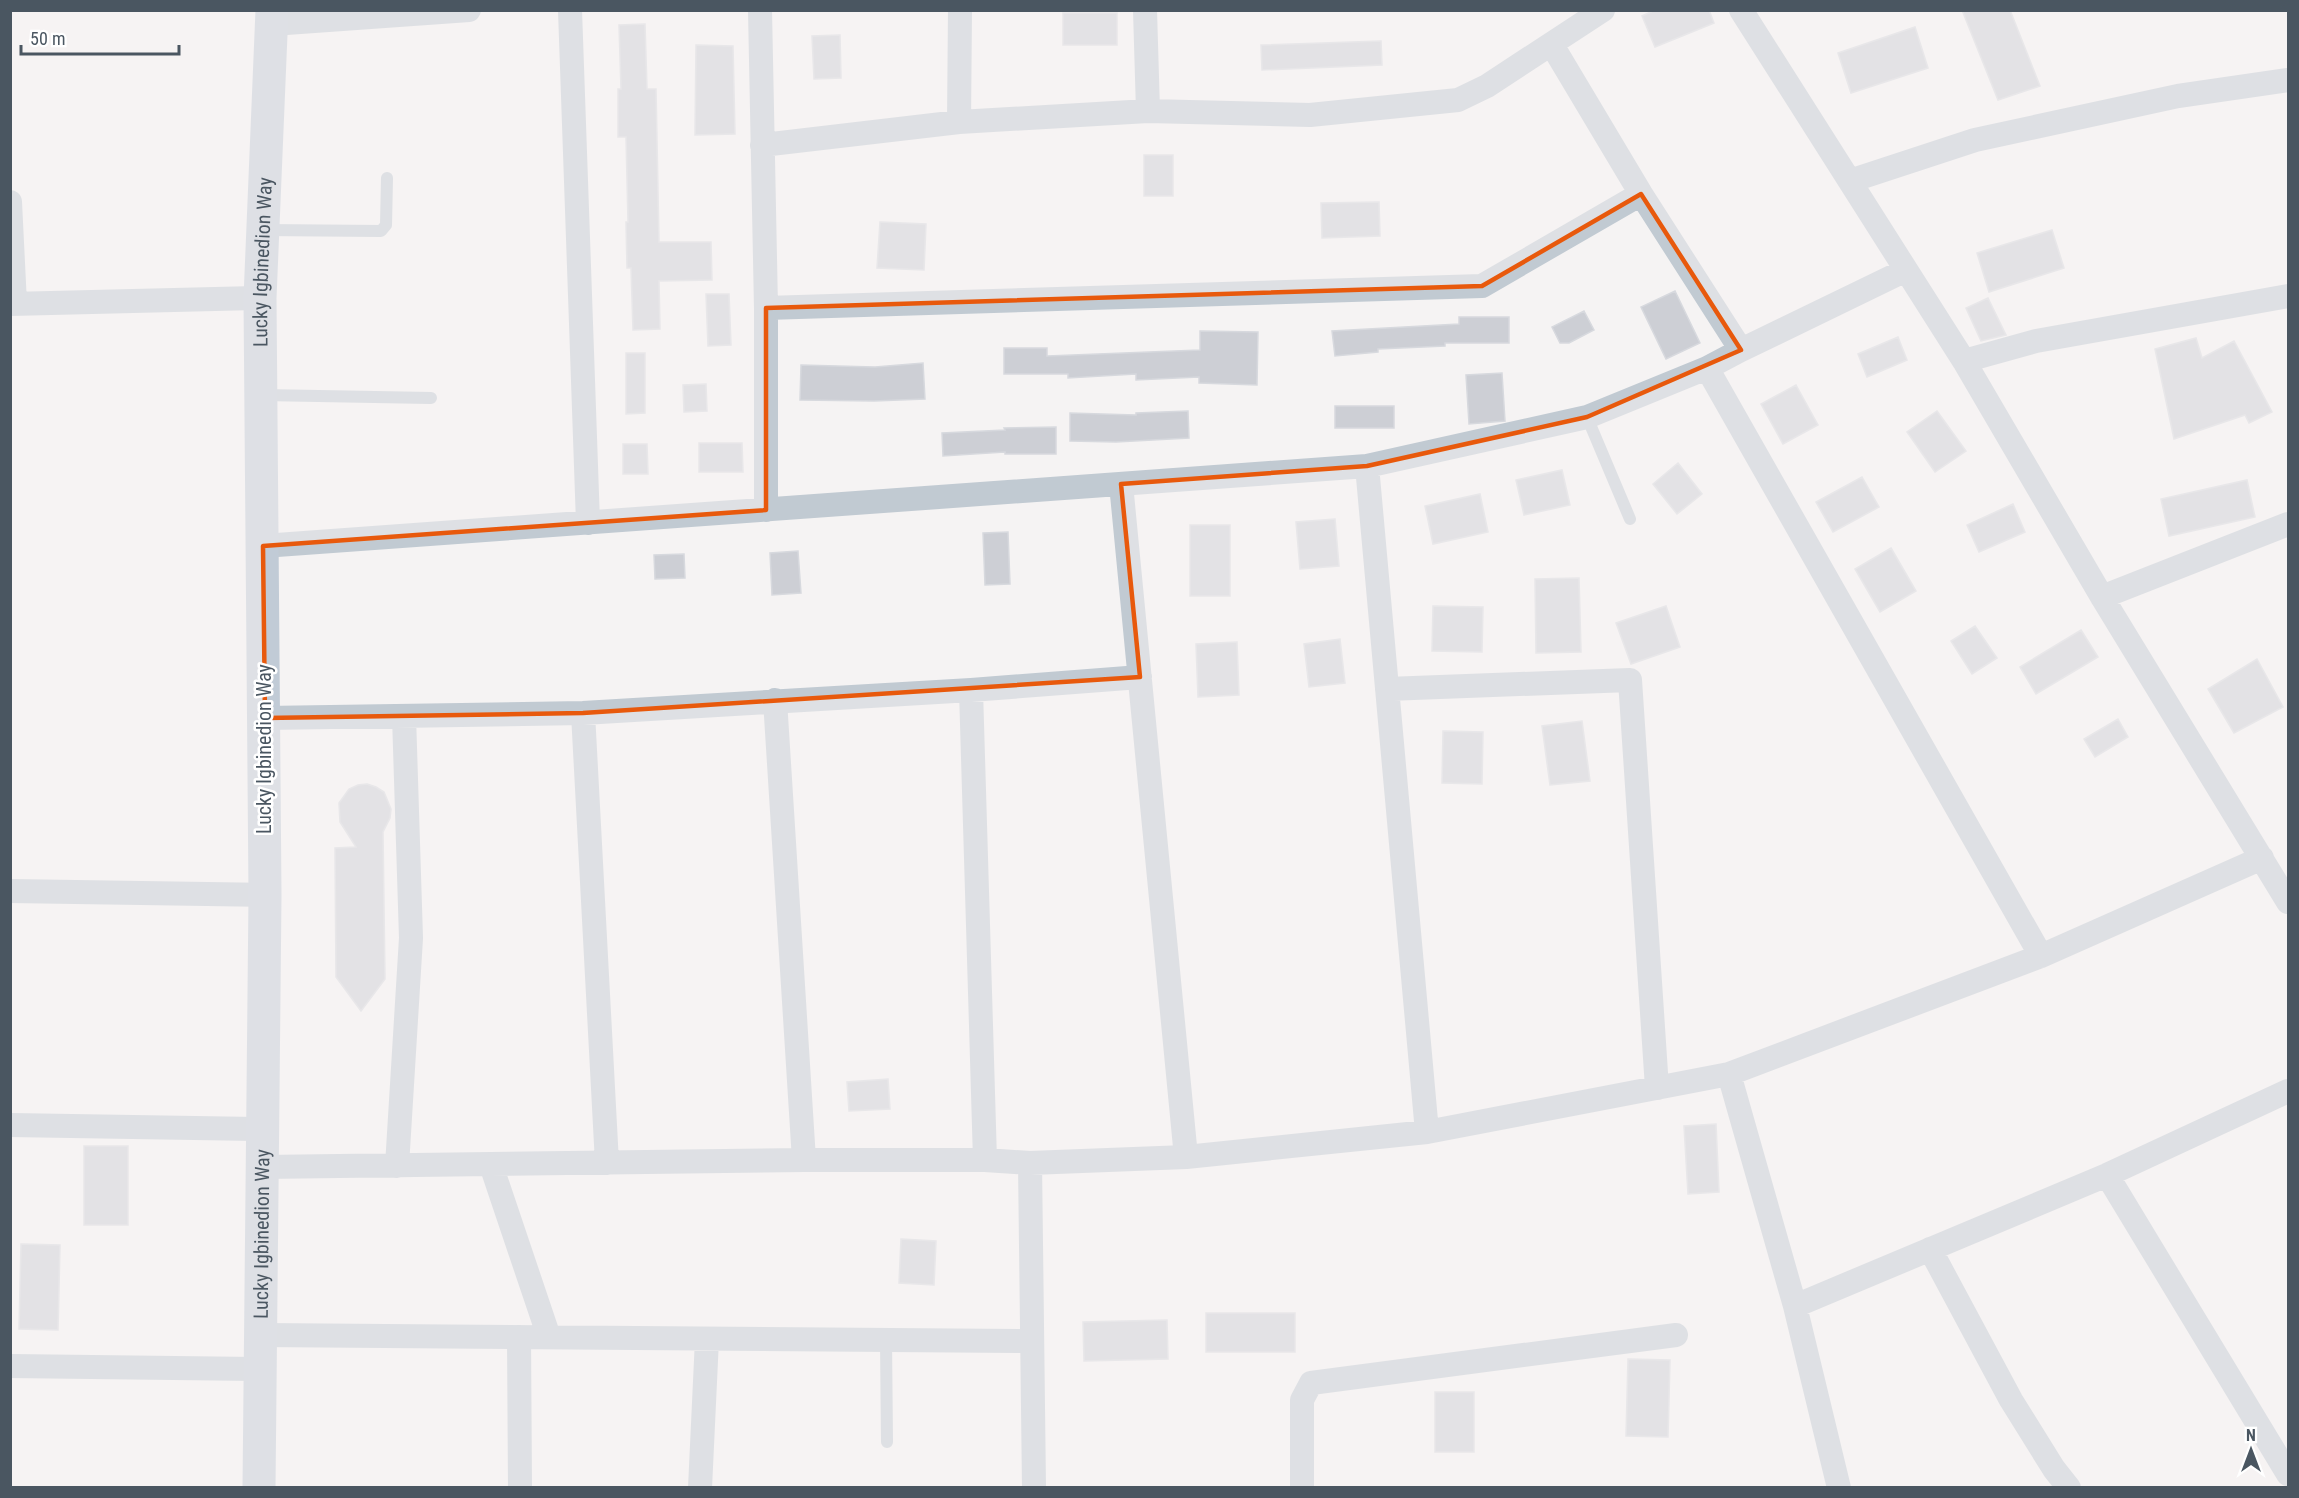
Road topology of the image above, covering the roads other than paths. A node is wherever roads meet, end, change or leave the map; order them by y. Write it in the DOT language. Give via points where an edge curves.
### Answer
graph roads {
  1 [pos="469,10"];
  2 [pos="570,10"];
  3 [pos="760,10"];
  4 [pos="960,10"];
  5 [pos="1145,10"];
  6 [pos="1603,10"];
  7 [pos="1741,10"];
  8 [pos="272,17"];
  9 [pos="1552,45"];
  10 [pos="2289,80"];
  11 [pos="1148,111"];
  12 [pos="959,122"];
  13 [pos="762,145"];
  14 [pos="387,178"];
  15 [pos="1850,181"];
  16 [pos="1641,194"];
  17 [pos="10,202"];
  18 [pos="262,230"];
  19 [pos="1906,270"];
  20 [pos="2289,296"];
  21 [pos="260,298"];
  22 [pos="13,304"];
  23 [pos="766,308"];
  24 [pos="1741,350"];
  25 [pos="1964,361"];
  26 [pos="1707,368"];
  27 [pos="261,395"];
  28 [pos="431,398"];
  29 [pos="1587,417"];
  30 [pos="1367,466"];
  31 [pos="1121,484"];
  32 [pos="766,510"];
  33 [pos="1630,519"];
  34 [pos="588,523"];
  35 [pos="2289,524"];
  36 [pos="263,546"];
  37 [pos="2102,597"];
  38 [pos="1140,677"];
  39 [pos="1387,689"];
  40 [pos="971,690"];
  41 [pos="775,700"];
  42 [pos="583,712"];
  43 [pos="404,716"];
  44 [pos="265,718"];
  45 [pos="2262,858"];
  46 [pos="10,891"];
  47 [pos="265,896"];
  48 [pos="2289,902"];
  49 [pos="2041,956"];
  50 [pos="1729,1074"];
  51 [pos="1657,1088"];
  52 [pos="2288,1092"];
  53 [pos="10,1125"];
  54 [pos="263,1129"];
  55 [pos="1427,1132"];
  56 [pos="1186,1157"];
  57 [pos="804,1160"];
  58 [pos="985,1160"];
  59 [pos="607,1163"];
  60 [pos="1030,1163"];
  61 [pos="491,1164"];
  62 [pos="397,1166"];
  63 [pos="263,1167"];
  64 [pos="2108,1175"];
  65 [pos="1930,1249"];
  66 [pos="1795,1306"];
  67 [pos="261,1335"];
  68 [pos="1676,1335"];
  69 [pos="519,1337"];
  70 [pos="549,1337"];
  71 [pos="707,1339"];
  72 [pos="886,1340"];
  73 [pos="1032,1341"];
  74 [pos="10,1366"];
  75 [pos="261,1369"];
  76 [pos="887,1442"];
  77 [pos="2289,1474"];
  78 [pos="260,1488"];
  79 [pos="520,1488"];
  80 [pos="700,1488"];
  81 [pos="1034,1488"];
  82 [pos="1302,1488"];
  83 [pos="1839,1488"];
  84 [pos="2069,1488"];
  1 -- 8 [label="street"];
  2 -- 34 [label="street"];
  3 -- 13 [label="street"];
  4 -- 12 [label="street"];
  5 -- 11 [label="street"];
  6 -- 9 [label="street"];
  7 -- 15 [label="street"];
  8 -- 18 [label="street, Lucky Igbinedion Way"];
  9 -- 11 [label="street" via="1458,100 1310,115"];
  9 -- 16 [label="street"];
  10 -- 15 [label="street" via="2178,96 1975,140"];
  11 -- 12 [label="street"];
  12 -- 13 [label="street"];
  13 -- 23 [label="street"];
  14 -- 18 [label="lane" via="386,225 381,231"];
  15 -- 19 [label="street"];
  16 -- 23 [label="street" via="1482,286"];
  16 -- 24 [label="street"];
  17 -- 22 [label="street"];
  18 -- 21 [label="street, Lucky Igbinedion Way"];
  19 -- 24 [label="street"];
  19 -- 25 [label="street"];
  20 -- 25 [label="street" via="2036,341"];
  21 -- 22 [label="street"];
  21 -- 27 [label="street, Lucky Igbinedion Way"];
  23 -- 32 [label="street"];
  24 -- 26 [label="street"];
  25 -- 37 [label="street"];
  26 -- 29 [label="street"];
  26 -- 49 [label="street"];
  27 -- 28 [label="lane"];
  27 -- 36 [label="street, Lucky Igbinedion Way"];
  29 -- 30 [label="street"];
  29 -- 33 [label="lane"];
  30 -- 31 [label="street"];
  30 -- 39 [label="street"];
  31 -- 32 [label="street"];
  31 -- 38 [label="street"];
  32 -- 34 [label="street"];
  34 -- 36 [label="street"];
  35 -- 37 [label="street"];
  36 -- 44 [label="street, Lucky Igbinedion Way"];
  37 -- 45 [label="street"];
  38 -- 40 [label="street"];
  38 -- 56 [label="street"];
  39 -- 51 [label="street" via="1630,680"];
  39 -- 55 [label="street"];
  40 -- 41 [label="street"];
  40 -- 58 [label="street"];
  41 -- 42 [label="street"];
  41 -- 57 [label="street"];
  42 -- 43 [label="street"];
  42 -- 59 [label="street"];
  43 -- 44 [label="street"];
  43 -- 62 [label="street" via="411,938"];
  44 -- 47 [label="street, Lucky Igbinedion Way"];
  45 -- 48 [label="street"];
  45 -- 49 [label="street"];
  46 -- 47 [label="street"];
  47 -- 54 [label="street, Lucky Igbinedion Way"];
  49 -- 50 [label="street"];
  50 -- 51 [label="street"];
  50 -- 66 [label="street"];
  51 -- 55 [label="street"];
  52 -- 64 [label="street"];
  53 -- 54 [label="street"];
  54 -- 63 [label="street, Lucky Igbinedion Way"];
  55 -- 56 [label="street"];
  56 -- 60 [label="street"];
  57 -- 58 [label="street"];
  57 -- 59 [label="street"];
  58 -- 60 [label="street"];
  59 -- 61 [label="street"];
  60 -- 73 [label="street"];
  61 -- 62 [label="street"];
  61 -- 70 [label="street"];
  62 -- 63 [label="street"];
  63 -- 67 [label="street, Lucky Igbinedion Way"];
  64 -- 65 [label="street"];
  64 -- 77 [label="street"];
  65 -- 66 [label="street"];
  65 -- 84 [label="street" via="2011,1400"];
  66 -- 83 [label="street"];
  67 -- 69 [label="street"];
  67 -- 75 [label="street, Lucky Igbinedion Way"];
  68 -- 82 [label="street" via="1311,1383 1302,1400"];
  69 -- 70 [label="street"];
  69 -- 79 [label="street"];
  70 -- 71 [label="street"];
  71 -- 72 [label="street"];
  71 -- 80 [label="street"];
  72 -- 73 [label="street"];
  72 -- 76 [label="lane"];
  73 -- 81 [label="street"];
  74 -- 75 [label="street"];
  75 -- 78 [label="street, Lucky Igbinedion Way"];
}
